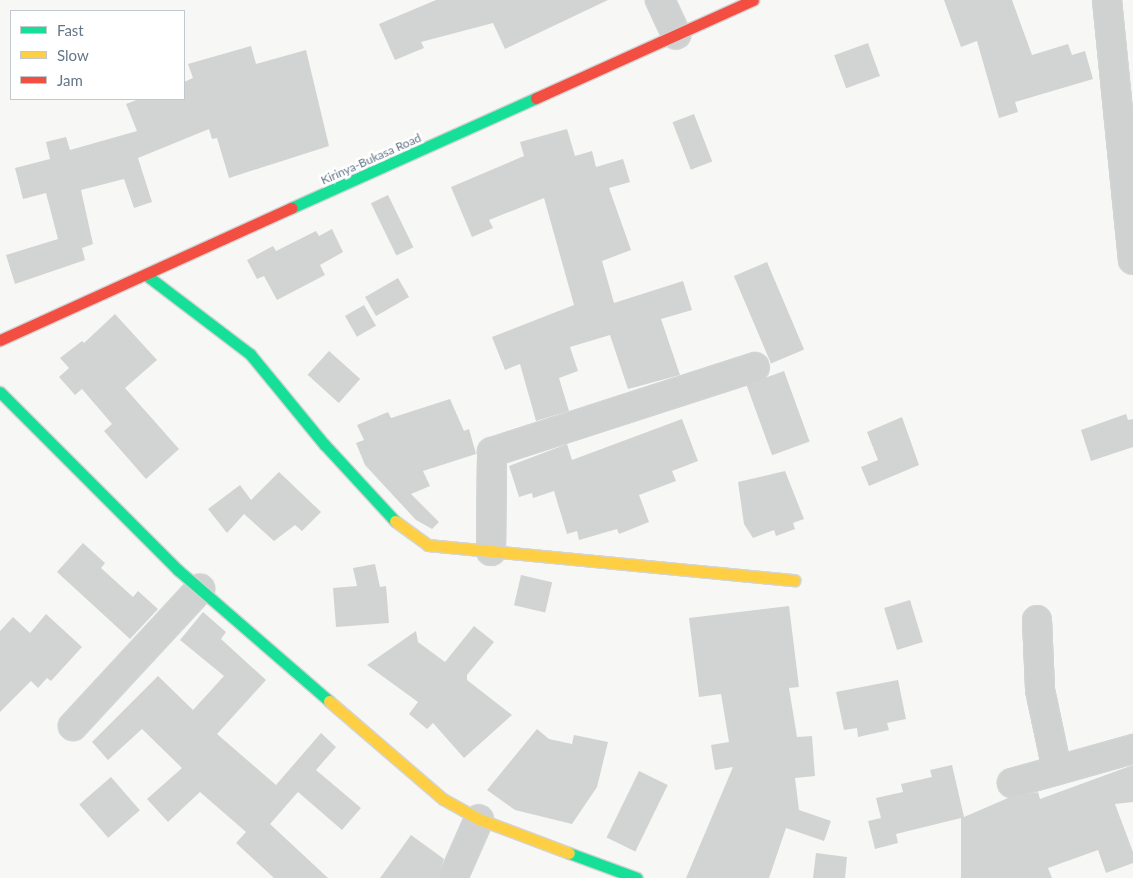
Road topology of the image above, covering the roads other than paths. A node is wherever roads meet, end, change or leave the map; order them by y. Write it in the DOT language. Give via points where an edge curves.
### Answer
graph roads {
  1 [pos="660,0"];
  2 [pos="753,0"];
  3 [pos="1107,0"];
  4 [pos="1116,0"];
  5 [pos="676,34"];
  6 [pos="1133,174"];
  7 [pos="1133,260"];
  8 [pos="146,275"];
  9 [pos="0,340"];
  10 [pos="755,367"];
  11 [pos="0,392"];
  12 [pos="491,551"];
  13 [pos="794,580"];
  14 [pos="200,589"];
  15 [pos="1037,620"];
  16 [pos="74,726"];
  17 [pos="1133,749"];
  18 [pos="1058,770"];
  19 [pos="1012,783"];
  20 [pos="479,819"];
  21 [pos="454,878"];
  22 [pos="638,878"];
  1 -- 5 [label="street"];
  2 -- 5 [label="street, Kirinya-Bukasa Road"];
  3 -- 7 [label="street"];
  4 -- 6 [label="street"];
  5 -- 8 [label="street, Kirinya-Bukasa Road"];
  8 -- 9 [label="street, Kirinya-Bukasa Road"];
  8 -- 12 [label="street" via="250,354 324,444 406,532 428,545"];
  10 -- 12 [label="street" via="492,452"];
  11 -- 14 [label="street"];
  12 -- 13 [label="street"];
  14 -- 16 [label="street"];
  14 -- 20 [label="street" via="443,799"];
  15 -- 18 [label="street" via="1040,690"];
  17 -- 18 [label="street"];
  18 -- 19 [label="street"];
  20 -- 21 [label="street"];
  20 -- 22 [label="street"];
}
